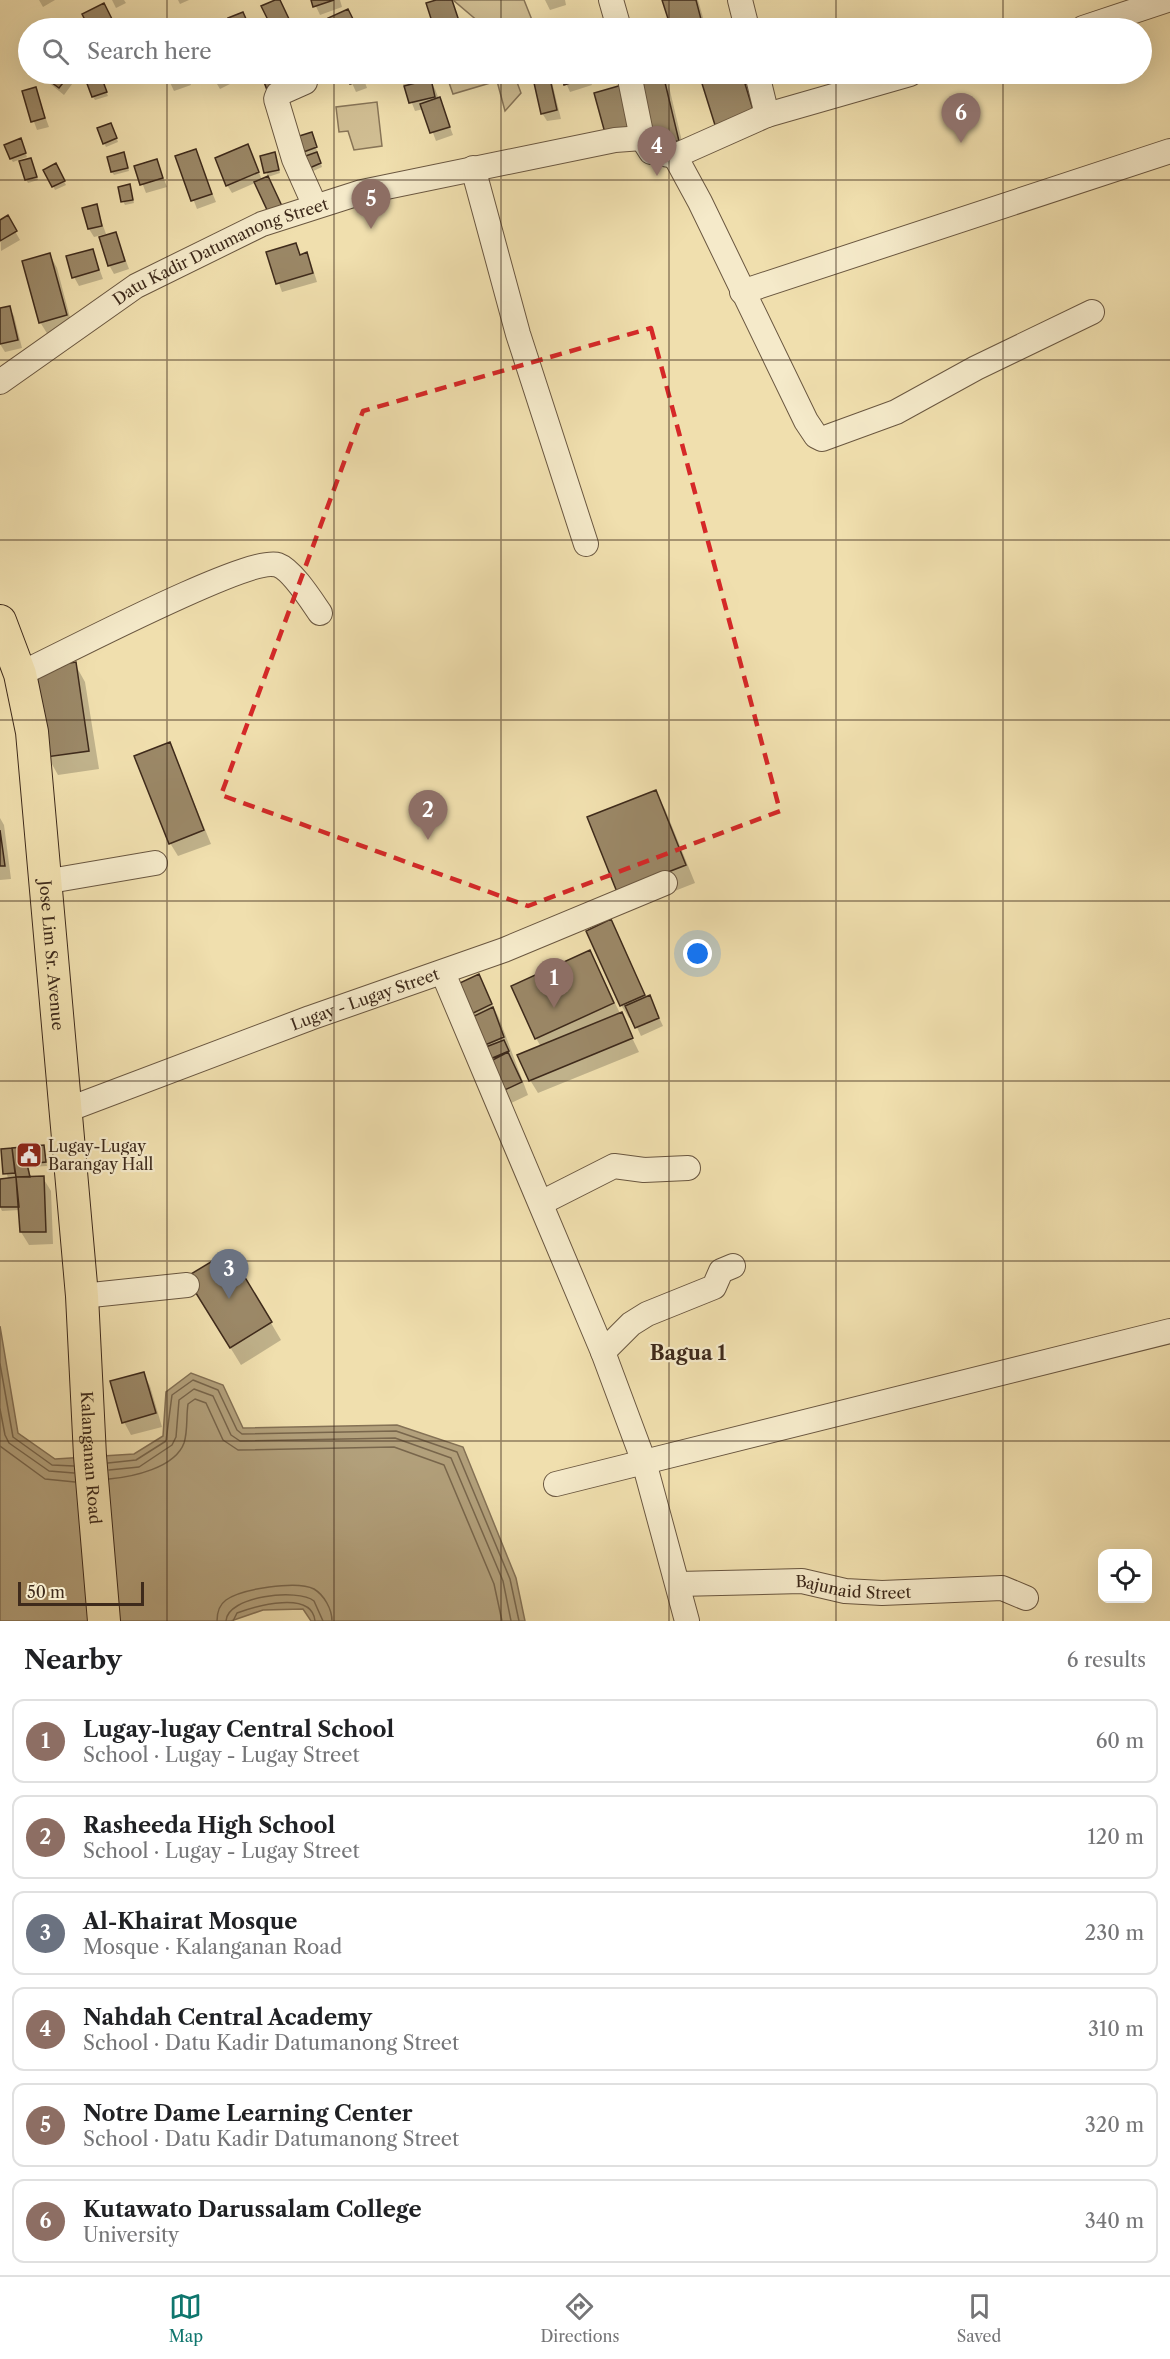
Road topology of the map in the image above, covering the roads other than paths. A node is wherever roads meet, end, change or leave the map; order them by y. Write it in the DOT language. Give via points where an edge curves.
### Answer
graph roads {
  1 [pos="611,0"];
  2 [pos="740,0"];
  3 [pos="1167,0"];
  4 [pos="616,18"];
  5 [pos="744,18"];
  6 [pos="1113,18"];
  7 [pos="300,84"];
  8 [pos="631,84"];
  9 [pos="759,84"];
  10 [pos="875,84"];
  11 [pos="767,115"];
  12 [pos="642,138"];
  13 [pos="1170,151"];
  14 [pos="675,156"];
  15 [pos="473,168"];
  16 [pos="315,206"];
  17 [pos="742,292"];
  18 [pos="1092,312"];
  19 [pos="0,381"];
  20 [pos="586,544"];
  21 [pos="320,613"];
  22 [pos="0,621"];
  23 [pos="20,674"];
  24 [pos="155,863"];
  25 [pos="44,882"];
  26 [pos="665,883"];
  27 [pos="443,973"];
  28 [pos="64,1111"];
  29 [pos="688,1168"];
  30 [pos="541,1203"];
  31 [pos="733,1266"];
  32 [pos="187,1285"];
  33 [pos="82,1296"];
  34 [pos="1170,1331"];
  35 [pos="603,1352"];
  36 [pos="644,1462"];
  37 [pos="556,1484"];
  38 [pos="678,1584"];
  39 [pos="1026,1598"];
  40 [pos="104,1621"];
  41 [pos="687,1621"];
  1 -- 4 [label="street"];
  2 -- 5 [label="street"];
  3 -- 6 [label="street"];
  7 -- 16 [label="street" via="278,94 276,99 294,159"];
  8 -- 12 [label="street"];
  9 -- 11 [label="street"];
  10 -- 11 [label="street"];
  11 -- 14 [label="street"];
  12 -- 14 [label="street" via="651,152"];
  12 -- 15 [label="street, Datu Kadir Datumanong Street"];
  13 -- 17 [label="street"];
  14 -- 17 [label="street"];
  15 -- 16 [label="street, Datu Kadir Datumanong Street"];
  15 -- 20 [label="street" via="518,334"];
  16 -- 19 [label="street, Datu Kadir Datumanong Street" via="262,224 136,286"];
  17 -- 18 [label="street" via="806,421 822,439 896,412"];
  21 -- 23 [label="street" via="288,571 268,564 207,583"];
  22 -- 23 [label="main road, Jose Lim Sr. Avenue"];
  23 -- 25 [label="main road, Jose Lim Sr. Avenue" via="32,732"];
  24 -- 25 [label="street"];
  25 -- 28 [label="main road, Jose Lim Sr. Avenue"];
  26 -- 27 [label="street, Lugay - Lugay Street"];
  27 -- 28 [label="street, Lugay - Lugay Street" via="310,1018"];
  27 -- 30 [label="street"];
  28 -- 33 [label="main road, Jose Lim Sr. Avenue"];
  29 -- 30 [label="street" via="645,1170 614,1166"];
  30 -- 35 [label="street"];
  31 -- 35 [label="street" via="721,1271 714,1287 631,1324"];
  32 -- 33 [label="street"];
  33 -- 40 [label="main road, Kalanganan Road"];
  34 -- 36 [label="street"];
  35 -- 36 [label="street"];
  36 -- 37 [label="street"];
  36 -- 38 [label="street"];
  38 -- 39 [label="street, Bajunaid Street" via="802,1581 845,1591 882,1593 1002,1588"];
  38 -- 41 [label="street"];
}
